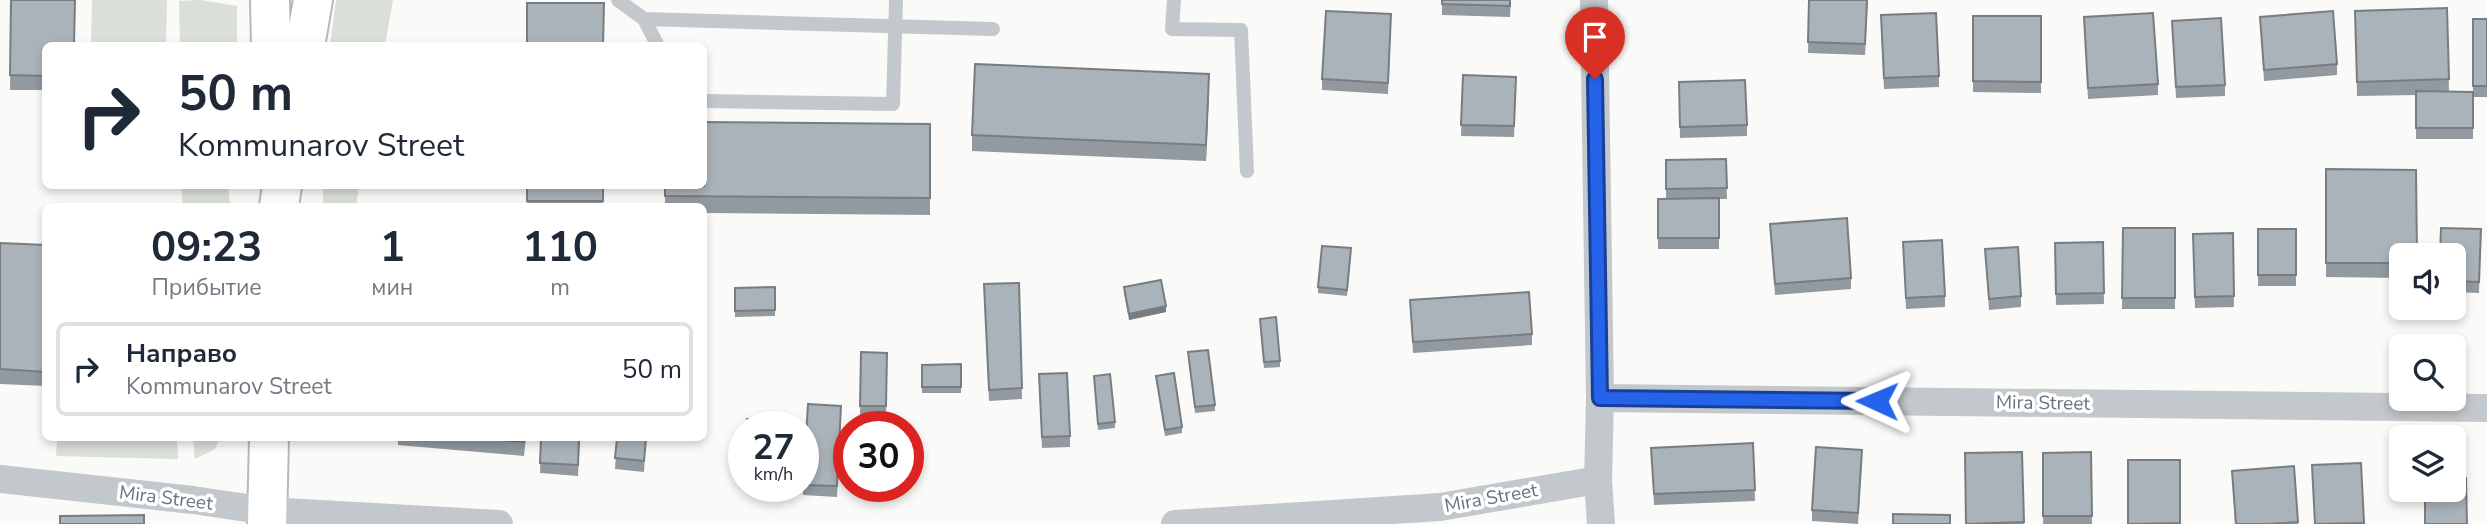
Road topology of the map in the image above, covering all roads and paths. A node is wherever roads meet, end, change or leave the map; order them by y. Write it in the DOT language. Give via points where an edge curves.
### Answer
graph roads {
  1 [pos="270,0"];
  2 [pos="313,0"];
  3 [pos="618,0"];
  4 [pos="896,0"];
  5 [pos="1174,0"];
  6 [pos="1594,0"];
  7 [pos="644,19"];
  8 [pos="896,26"];
  9 [pos="993,29"];
  10 [pos="271,42"];
  11 [pos="306,42"];
  12 [pos="656,42"];
  13 [pos="707,102"];
  14 [pos="1247,171"];
  15 [pos="1600,398"];
  16 [pos="2487,408"];
  17 [pos="269,441"];
  18 [pos="0,479"];
  19 [pos="1598,480"];
  20 [pos="267,517"];
  21 [pos="499,524"];
  22 [pos="1175,524"];
  23 [pos="1601,524"];
  1 -- 10 [label="main road"];
  2 -- 11 [label="main road"];
  3 -- 7 [label="lane"];
  4 -- 8 [label="lane"];
  5 -- 14 [label="lane" via="1172,29 1241,30"];
  6 -- 15 [label="street"];
  7 -- 8 [label="lane"];
  7 -- 12 [label="lane"];
  8 -- 9 [label="lane"];
  8 -- 13 [label="lane" via="894,104"];
  15 -- 16 [label="street, Mira Street"];
  15 -- 19 [label="street"];
  17 -- 20 [label="main road"];
  18 -- 20 [label="street, Mira Street" via="194,500"];
  19 -- 22 [label="street, Mira Street" via="1440,507"];
  19 -- 23 [label="street"];
  20 -- 21 [label="street, Mira Street"];
}
